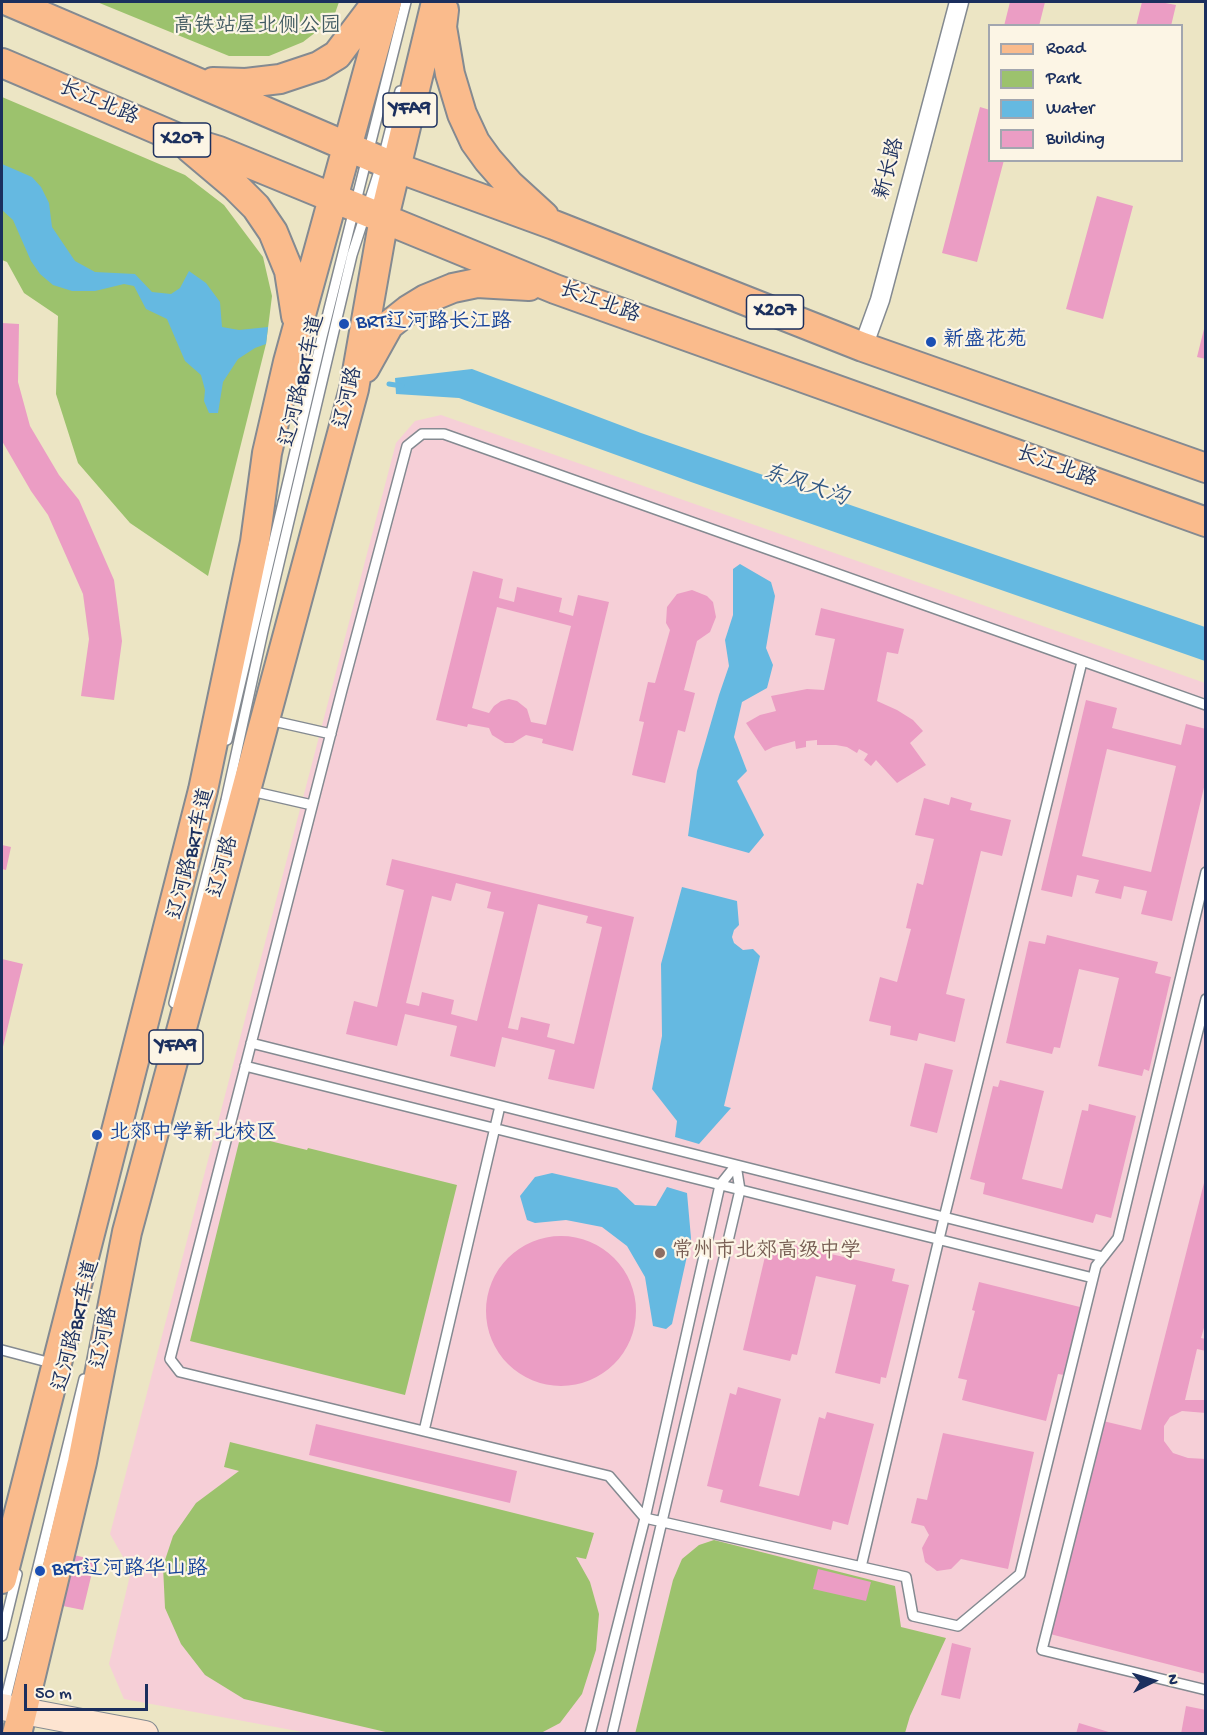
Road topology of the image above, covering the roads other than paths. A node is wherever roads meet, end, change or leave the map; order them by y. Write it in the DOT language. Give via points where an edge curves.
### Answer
graph roads {
  1 [pos="10,2"];
  2 [pos="361,2"];
  3 [pos="376,2"];
  4 [pos="387,2"];
  5 [pos="406,2"];
  6 [pos="959,2"];
  7 [pos="444,8"];
  8 [pos="346,44"];
  9 [pos="2,63"];
  10 [pos="197,81"];
  11 [pos="402,82"];
  12 [pos="180,139"];
  13 [pos="373,157"];
  14 [pos="359,208"];
  15 [pos="555,225"];
  16 [pos="555,288"];
  17 [pos="305,332"];
  18 [pos="863,347"];
  19 [pos="366,354"];
  20 [pos="318,377"];
  21 [pos="1206,468"];
  22 [pos="1206,522"];
  23 [pos="1082,662"];
  24 [pos="1206,705"];
  25 [pos="264,718"];
  26 [pos="331,734"];
  27 [pos="225,748"];
  28 [pos="245,789"];
  29 [pos="312,806"];
  30 [pos="1206,872"];
  31 [pos="1206,999"];
  32 [pos="172,1010"];
  33 [pos="251,1043"];
  34 [pos="245,1066"];
  35 [pos="500,1106"];
  36 [pos="494,1129"];
  37 [pos="142,1137"];
  38 [pos="736,1165"];
  39 [pos="720,1185"];
  40 [pos="740,1190"];
  41 [pos="944,1218"];
  42 [pos="939,1239"];
  43 [pos="1103,1257"];
  44 [pos="1093,1278"];
  45 [pos="104,1295"];
  46 [pos="2,1350"];
  47 [pos="57,1365"];
  48 [pos="86,1373"];
  49 [pos="424,1431"];
  50 [pos="645,1518"];
  51 [pos="663,1522"];
  52 [pos="861,1567"];
  53 [pos="10,1573"];
  54 [pos="2,1636"];
  55 [pos="1206,1690"];
  56 [pos="9,1715"];
  57 [pos="145,1734"];
  58 [pos="590,1734"];
  59 [pos="612,1734"];
  1 -- 10 [label="main road, X207"];
  2 -- 8 [label="main road" via="358,24"];
  3 -- 8 [label="main road"];
  4 -- 13 [label="main road, 辽河路 / YFA9"];
  5 -- 13 [label="lane"];
  6 -- 18 [label="street, 新长路" via="880,300"];
  7 -- 13 [label="main road, 辽河路 / YFA9"];
  7 -- 15 [label="main road" via="450,74 475,142 509,184"];
  8 -- 10 [label="main road" via="319,66 280,79 246,84"];
  9 -- 12 [label="main road, 长江北路 / X207"];
  10 -- 13 [label="main road, X207"];
  11 -- 13 [label="lane"];
  12 -- 14 [label="main road, 长江北路 / X207"];
  12 -- 17 [label="main road" via="236,186 273,232 289,271"];
  13 -- 14 [label="main road, 辽河路 / YFA9"];
  13 -- 14 [label="main road, 辽河路 / YFA9"];
  13 -- 15 [label="main road, X207"];
  14 -- 16 [label="main road, 长江北路 / X207"];
  14 -- 17 [label="main road, 辽河路 / YFA9"];
  14 -- 19 [label="main road, 辽河路 / YFA9"];
  14 -- 20 [label="lane, 辽河路BRT车道" via="331,342"];
  15 -- 18 [label="main road, X207"];
  16 -- 19 [label="main road" via="477,283 453,288 408,310 389,325"];
  16 -- 22 [label="main road, 长江北路 / X207"];
  17 -- 20 [label="lane, 辽河路BRT车道"];
  17 -- 47 [label="main road, 辽河路 / YFA9" via="288,362 203,790"];
  18 -- 21 [label="main road, X207"];
  19 -- 25 [label="main road, 辽河路 / YFA9"];
  20 -- 27 [label="lane, 辽河路BRT车道"];
  20 -- 32 [label="lane, 辽河路BRT车道" via="226,800"];
  23 -- 24 [label="lane"];
  23 -- 26 [label="lane" via="444,434 422,434 407,447"];
  23 -- 41 [label="lane"];
  25 -- 26 [label="lane"];
  25 -- 28 [label="main road, 辽河路 / YFA9"];
  26 -- 29 [label="lane"];
  28 -- 29 [label="lane"];
  28 -- 56 [label="main road, 辽河路 / YFA9" via="127,1232 82,1462"];
  29 -- 33 [label="lane"];
  30 -- 43 [label="lane" via="1118,1238"];
  31 -- 55 [label="lane" via="1042,1650"];
  33 -- 34 [label="lane"];
  33 -- 35 [label="lane"];
  34 -- 36 [label="lane"];
  34 -- 49 [label="lane" via="170,1359 180,1372"];
  35 -- 36 [label="lane"];
  35 -- 38 [label="lane"];
  36 -- 39 [label="lane"];
  36 -- 49 [label="lane"];
  37 -- 45 [label="lane, 辽河路BRT车道"];
  38 -- 39 [label="lane"];
  38 -- 40 [label="lane"];
  38 -- 41 [label="lane"];
  39 -- 40 [label="lane"];
  39 -- 50 [label="lane"];
  40 -- 42 [label="lane"];
  40 -- 51 [label="lane"];
  41 -- 42 [label="lane"];
  41 -- 43 [label="lane"];
  42 -- 44 [label="lane"];
  42 -- 52 [label="lane"];
  43 -- 44 [label="lane"];
  44 -- 52 [label="lane" via="1020,1574 958,1626 913,1616 906,1577"];
  46 -- 47 [label="lane"];
  47 -- 53 [label="main road, 辽河路 / YFA9"];
  48 -- 56 [label="lane, 辽河路BRT车道"];
  49 -- 50 [label="lane" via="609,1476"];
  50 -- 51 [label="lane"];
  50 -- 58 [label="lane"];
  51 -- 52 [label="lane"];
  51 -- 59 [label="lane"];
  53 -- 54 [label="lane"];
  56 -- 57 [label="main road"];
}
